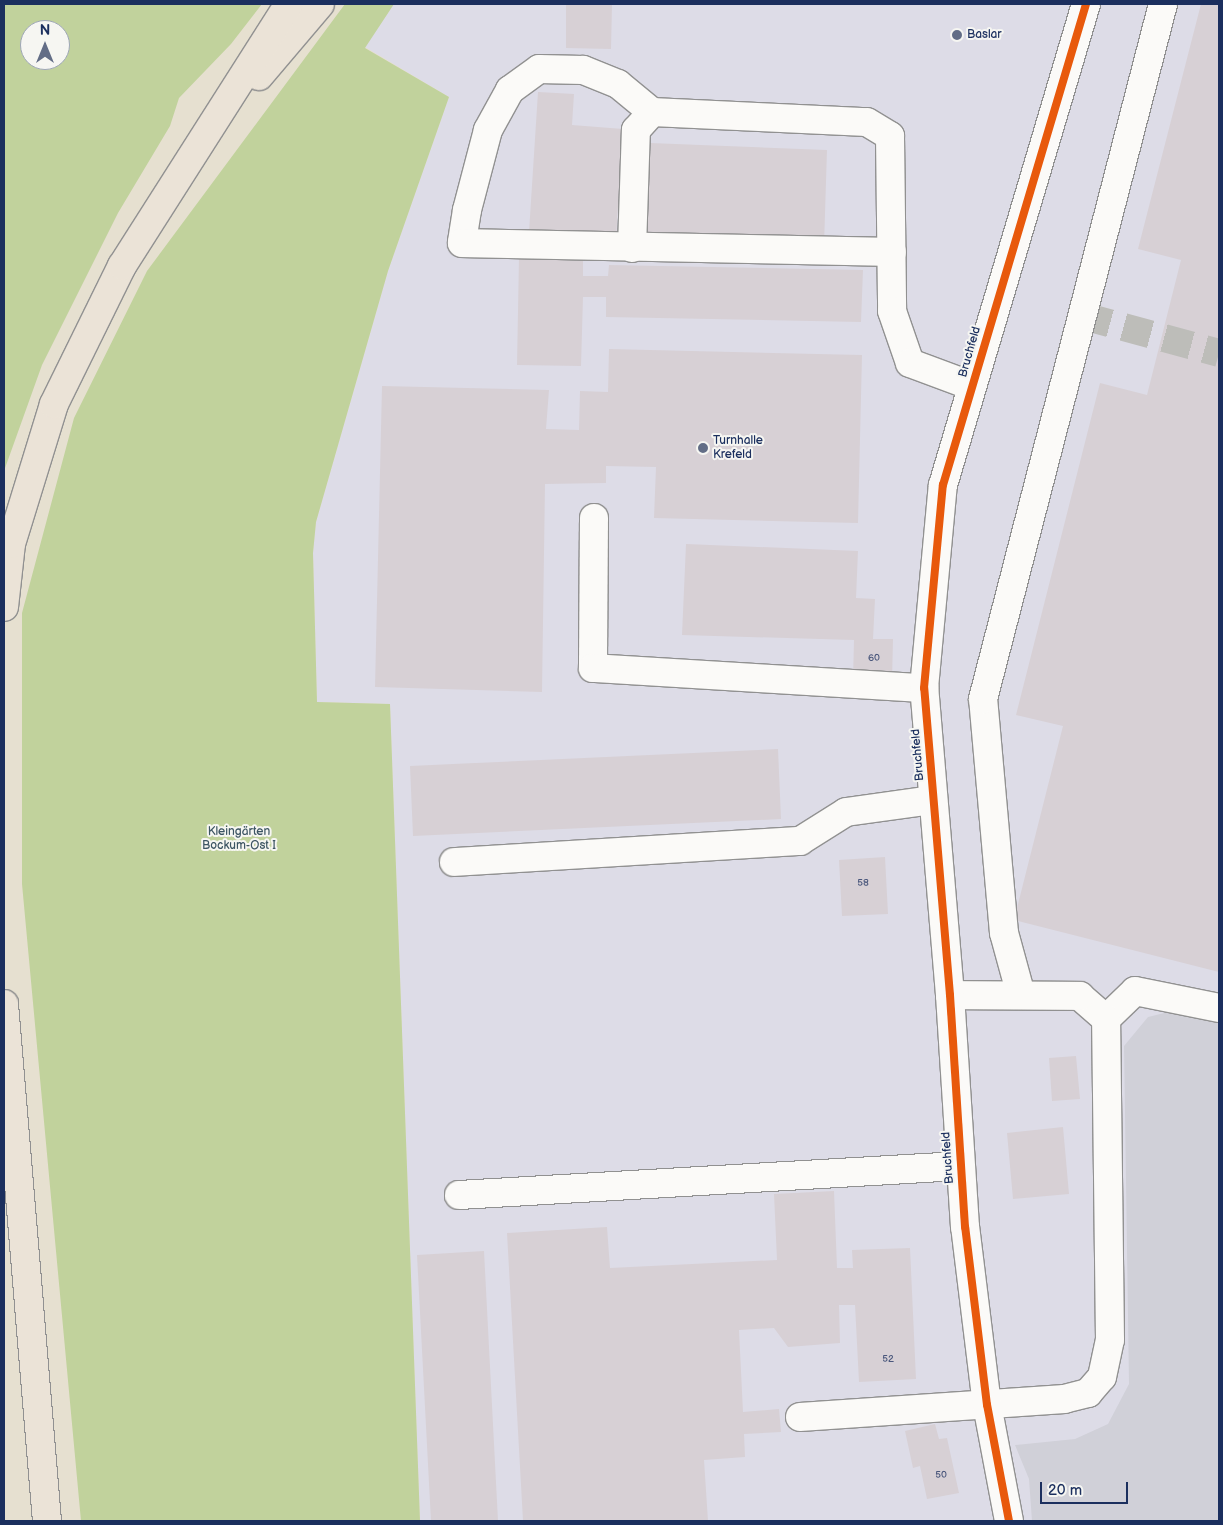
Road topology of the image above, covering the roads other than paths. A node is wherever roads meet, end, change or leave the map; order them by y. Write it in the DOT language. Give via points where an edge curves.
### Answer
graph roads {
  1 [pos="290,4"];
  2 [pos="320,4"];
  3 [pos="1086,4"];
  4 [pos="1163,4"];
  5 [pos="652,112"];
  6 [pos="204,140"];
  7 [pos="632,248"];
  8 [pos="892,252"];
  9 [pos="972,386"];
  10 [pos="594,518"];
  11 [pos="4,607"];
  12 [pos="924,688"];
  13 [pos="933,800"];
  14 [pos="454,862"];
  15 [pos="950,995"];
  16 [pos="1021,995"];
  17 [pos="4,1004"];
  18 [pos="1219,1008"];
  19 [pos="1106,1019"];
  20 [pos="959,1166"];
  21 [pos="459,1195"];
  22 [pos="987,1405"];
  23 [pos="800,1417"];
  24 [pos="47,1521"];
  25 [pos="1009,1521"];
  1 -- 6 [label="highway"];
  2 -- 6 [label="highway"];
  3 -- 9 [label="street, Bruchfeld"];
  4 -- 16 [label="street" via="983,699 1004,933"];
  5 -- 7 [label="street" via="636,130"];
  5 -- 7 [label="street" via="618,84 583,70 539,69 510,90 488,130 462,242"];
  5 -- 8 [label="street" via="867,122 890,136"];
  6 -- 11 [label="highway" via="122,266 54,404 11,544"];
  7 -- 8 [label="street"];
  8 -- 9 [label="street" via="892,311 910,363"];
  9 -- 12 [label="street, Bruchfeld" via="943,485"];
  10 -- 12 [label="street" via="593,668"];
  12 -- 13 [label="street, Bruchfeld"];
  13 -- 14 [label="street" via="846,812 800,841"];
  13 -- 15 [label="street, Bruchfeld"];
  15 -- 16 [label="street"];
  15 -- 20 [label="street, Bruchfeld"];
  16 -- 19 [label="street" via="1080,996"];
  17 -- 24 [label="highway"];
  18 -- 19 [label="street" via="1135,992"];
  19 -- 22 [label="street" via="1110,1340 1102,1377 1088,1393 1064,1399"];
  20 -- 21 [label="street"];
  20 -- 22 [label="street, Bruchfeld"];
  22 -- 23 [label="street"];
  22 -- 25 [label="street, Bruchfeld"];
}
